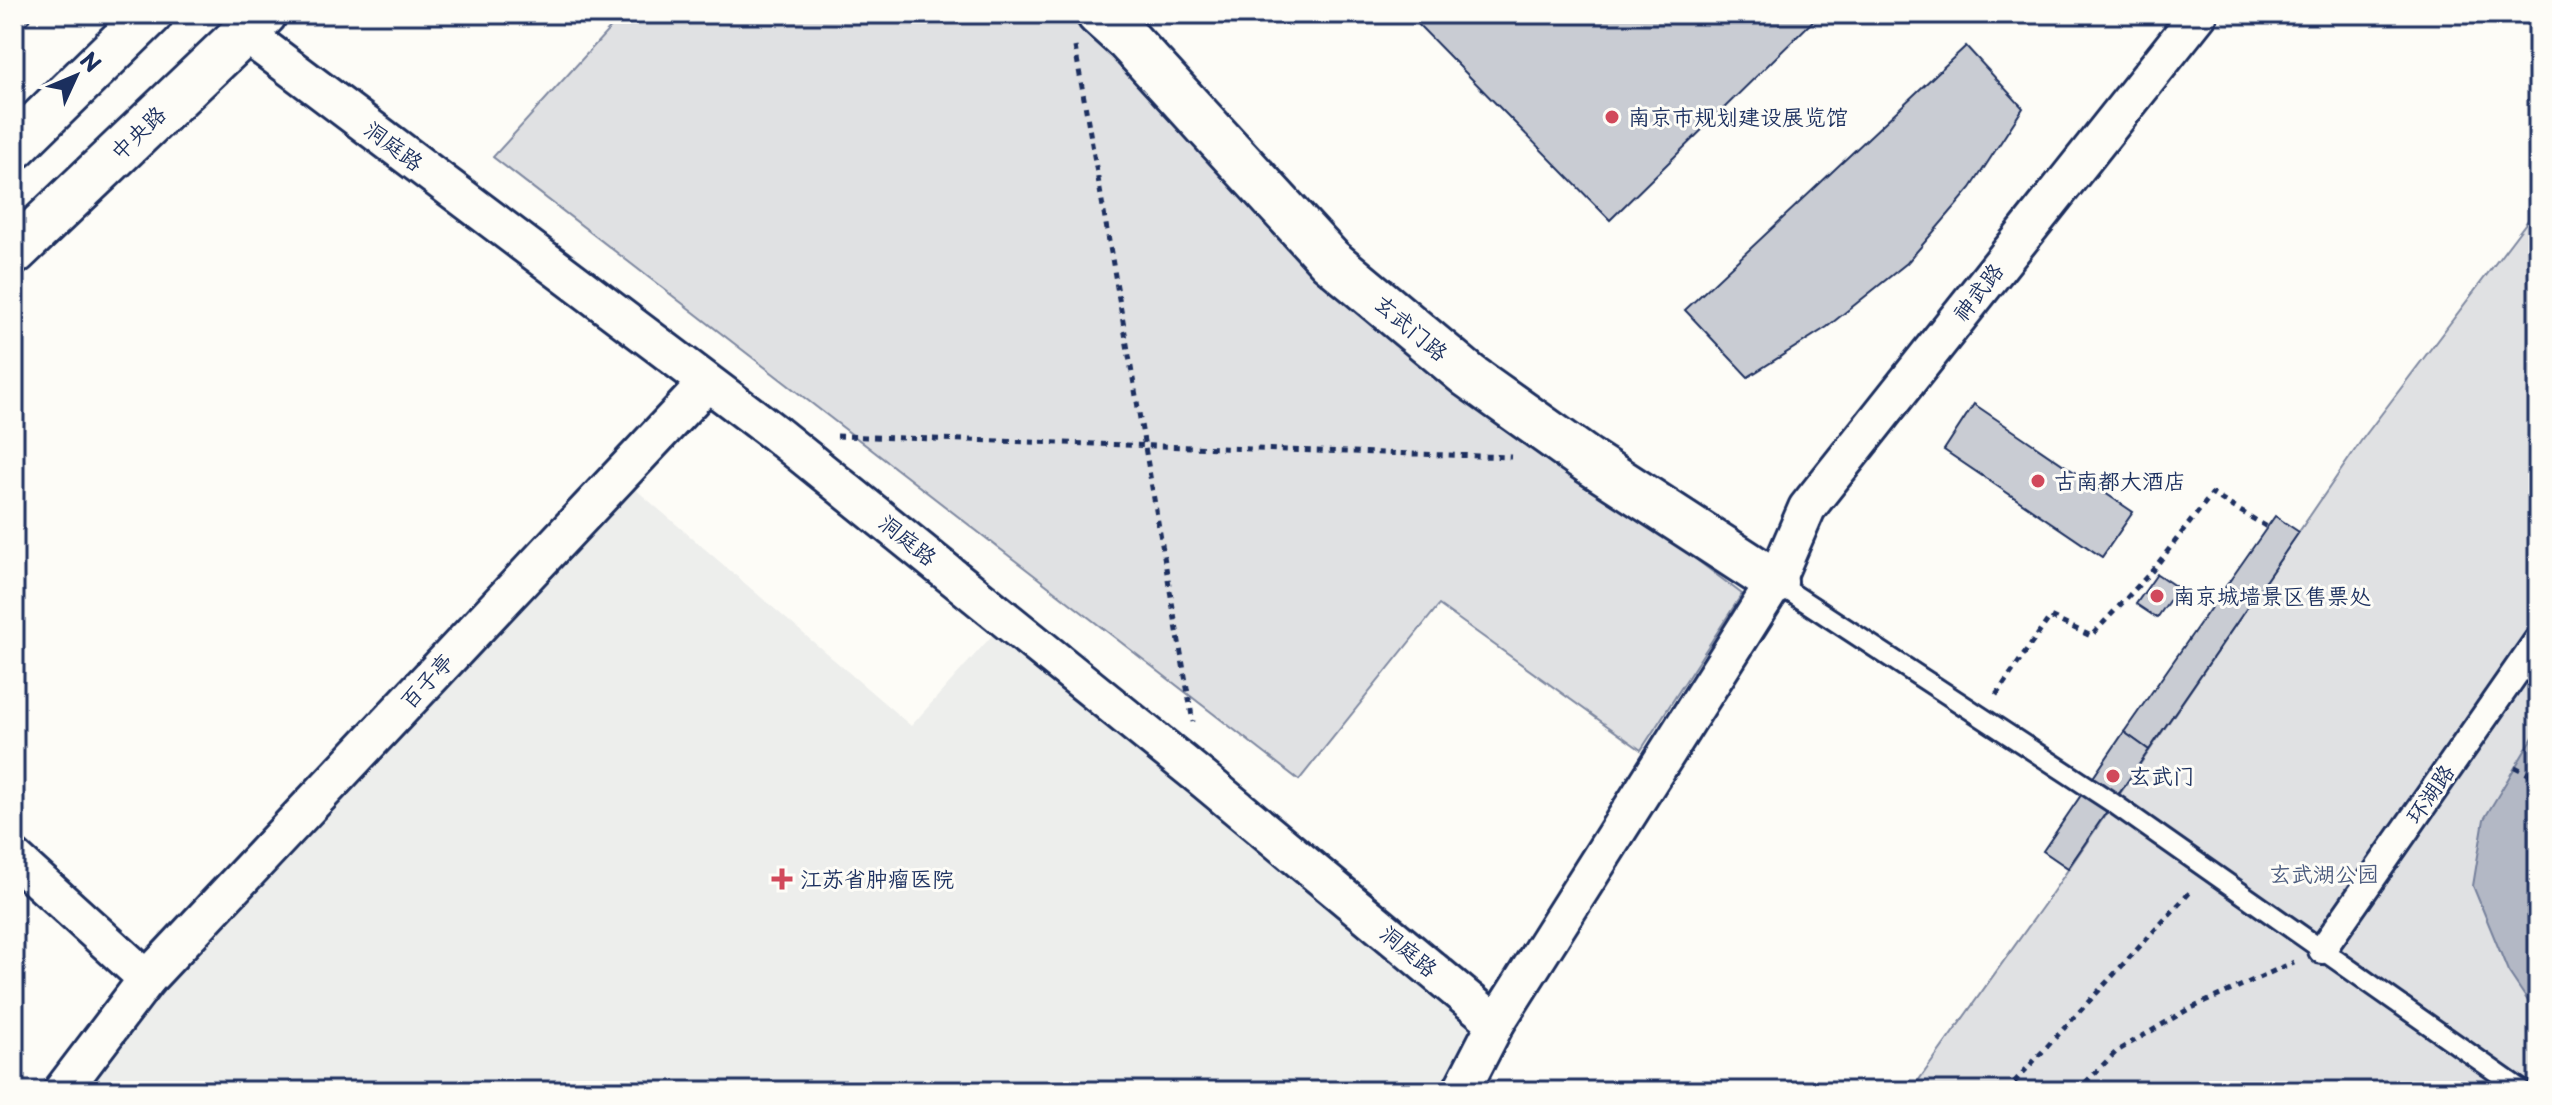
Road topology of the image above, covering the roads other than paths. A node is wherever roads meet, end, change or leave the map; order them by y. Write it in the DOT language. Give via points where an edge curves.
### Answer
graph roads {
  1 [pos="150,14"];
  2 [pos="2199,14"];
  3 [pos="253,23"];
  4 [pos="1087,29"];
  5 [pos="14,147"];
  6 [pos="14,252"];
  7 [pos="707,383"];
  8 [pos="1775,582"];
  9 [pos="2538,640"];
  10 [pos="14,858"];
  11 [pos="2322,950"];
  12 [pos="147,979"];
  13 [pos="1496,1023"];
  14 [pos="62,1091"];
  15 [pos="1461,1091"];
  16 [pos="2523,1091"];
  1 -- 5 [label="street"];
  2 -- 8 [label="street, 神武路" via="1807,508"];
  3 -- 6 [label="street, 中央路"];
  3 -- 7 [label="street, 洞庭路"];
  4 -- 8 [label="street, 玄武门路" via="1129,41 1330,260 1469,376"];
  7 -- 12 [label="street, 百子亭"];
  7 -- 13 [label="street, 洞庭路" via="1203,779"];
  8 -- 11 [label="lane"];
  8 -- 13 [label="street, 神武路"];
  9 -- 11 [label="street, 环湖路"];
  10 -- 12 [label="street"];
  11 -- 16 [label="lane"];
  12 -- 14 [label="street, 百子亭"];
  13 -- 15 [label="street"];
}
